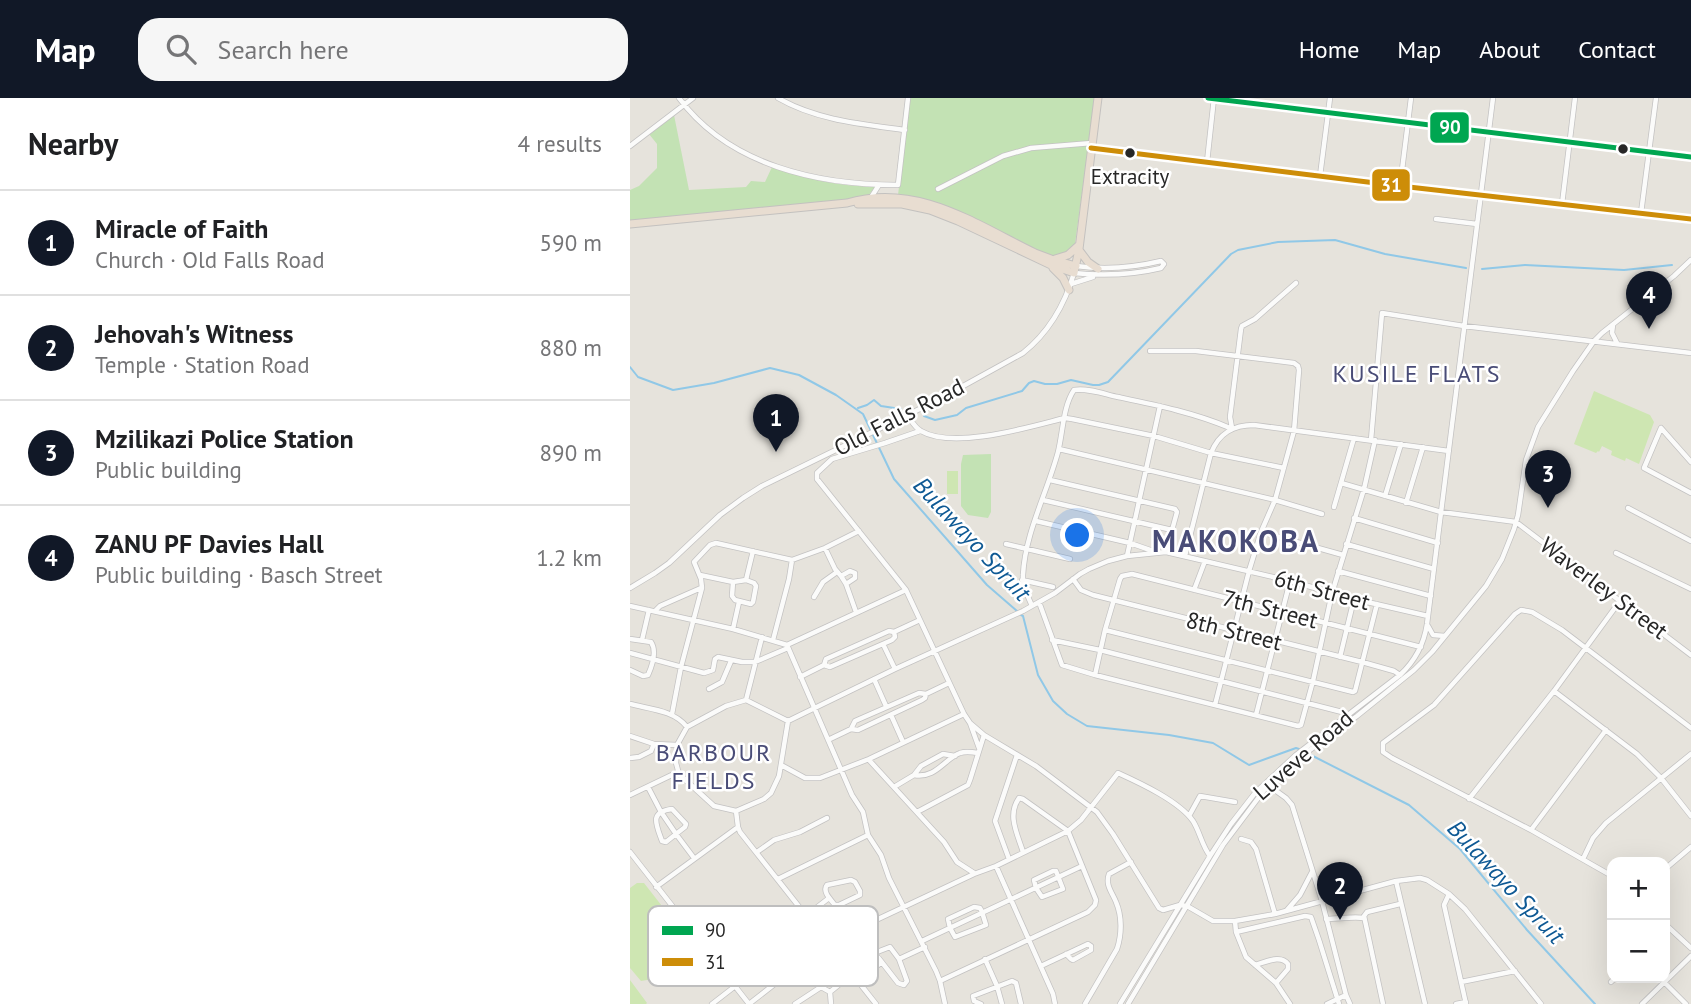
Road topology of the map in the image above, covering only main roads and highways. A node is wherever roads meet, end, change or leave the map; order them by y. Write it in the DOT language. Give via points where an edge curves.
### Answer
graph roads {
  1 [pos="1098,98"];
  2 [pos="630,224"];
  3 [pos="1079,247"];
  4 [pos="1051,262"];
  5 [pos="1097,272"];
  6 [pos="1070,287"];
  1 -- 3 [label="highway"];
  2 -- 4 [label="highway" via="902,198 971,221"];
  3 -- 4 [label="highway"];
  3 -- 4 [label="highway" via="1075,270"];
  3 -- 5 [label="highway"];
  4 -- 6 [label="highway"];
}
